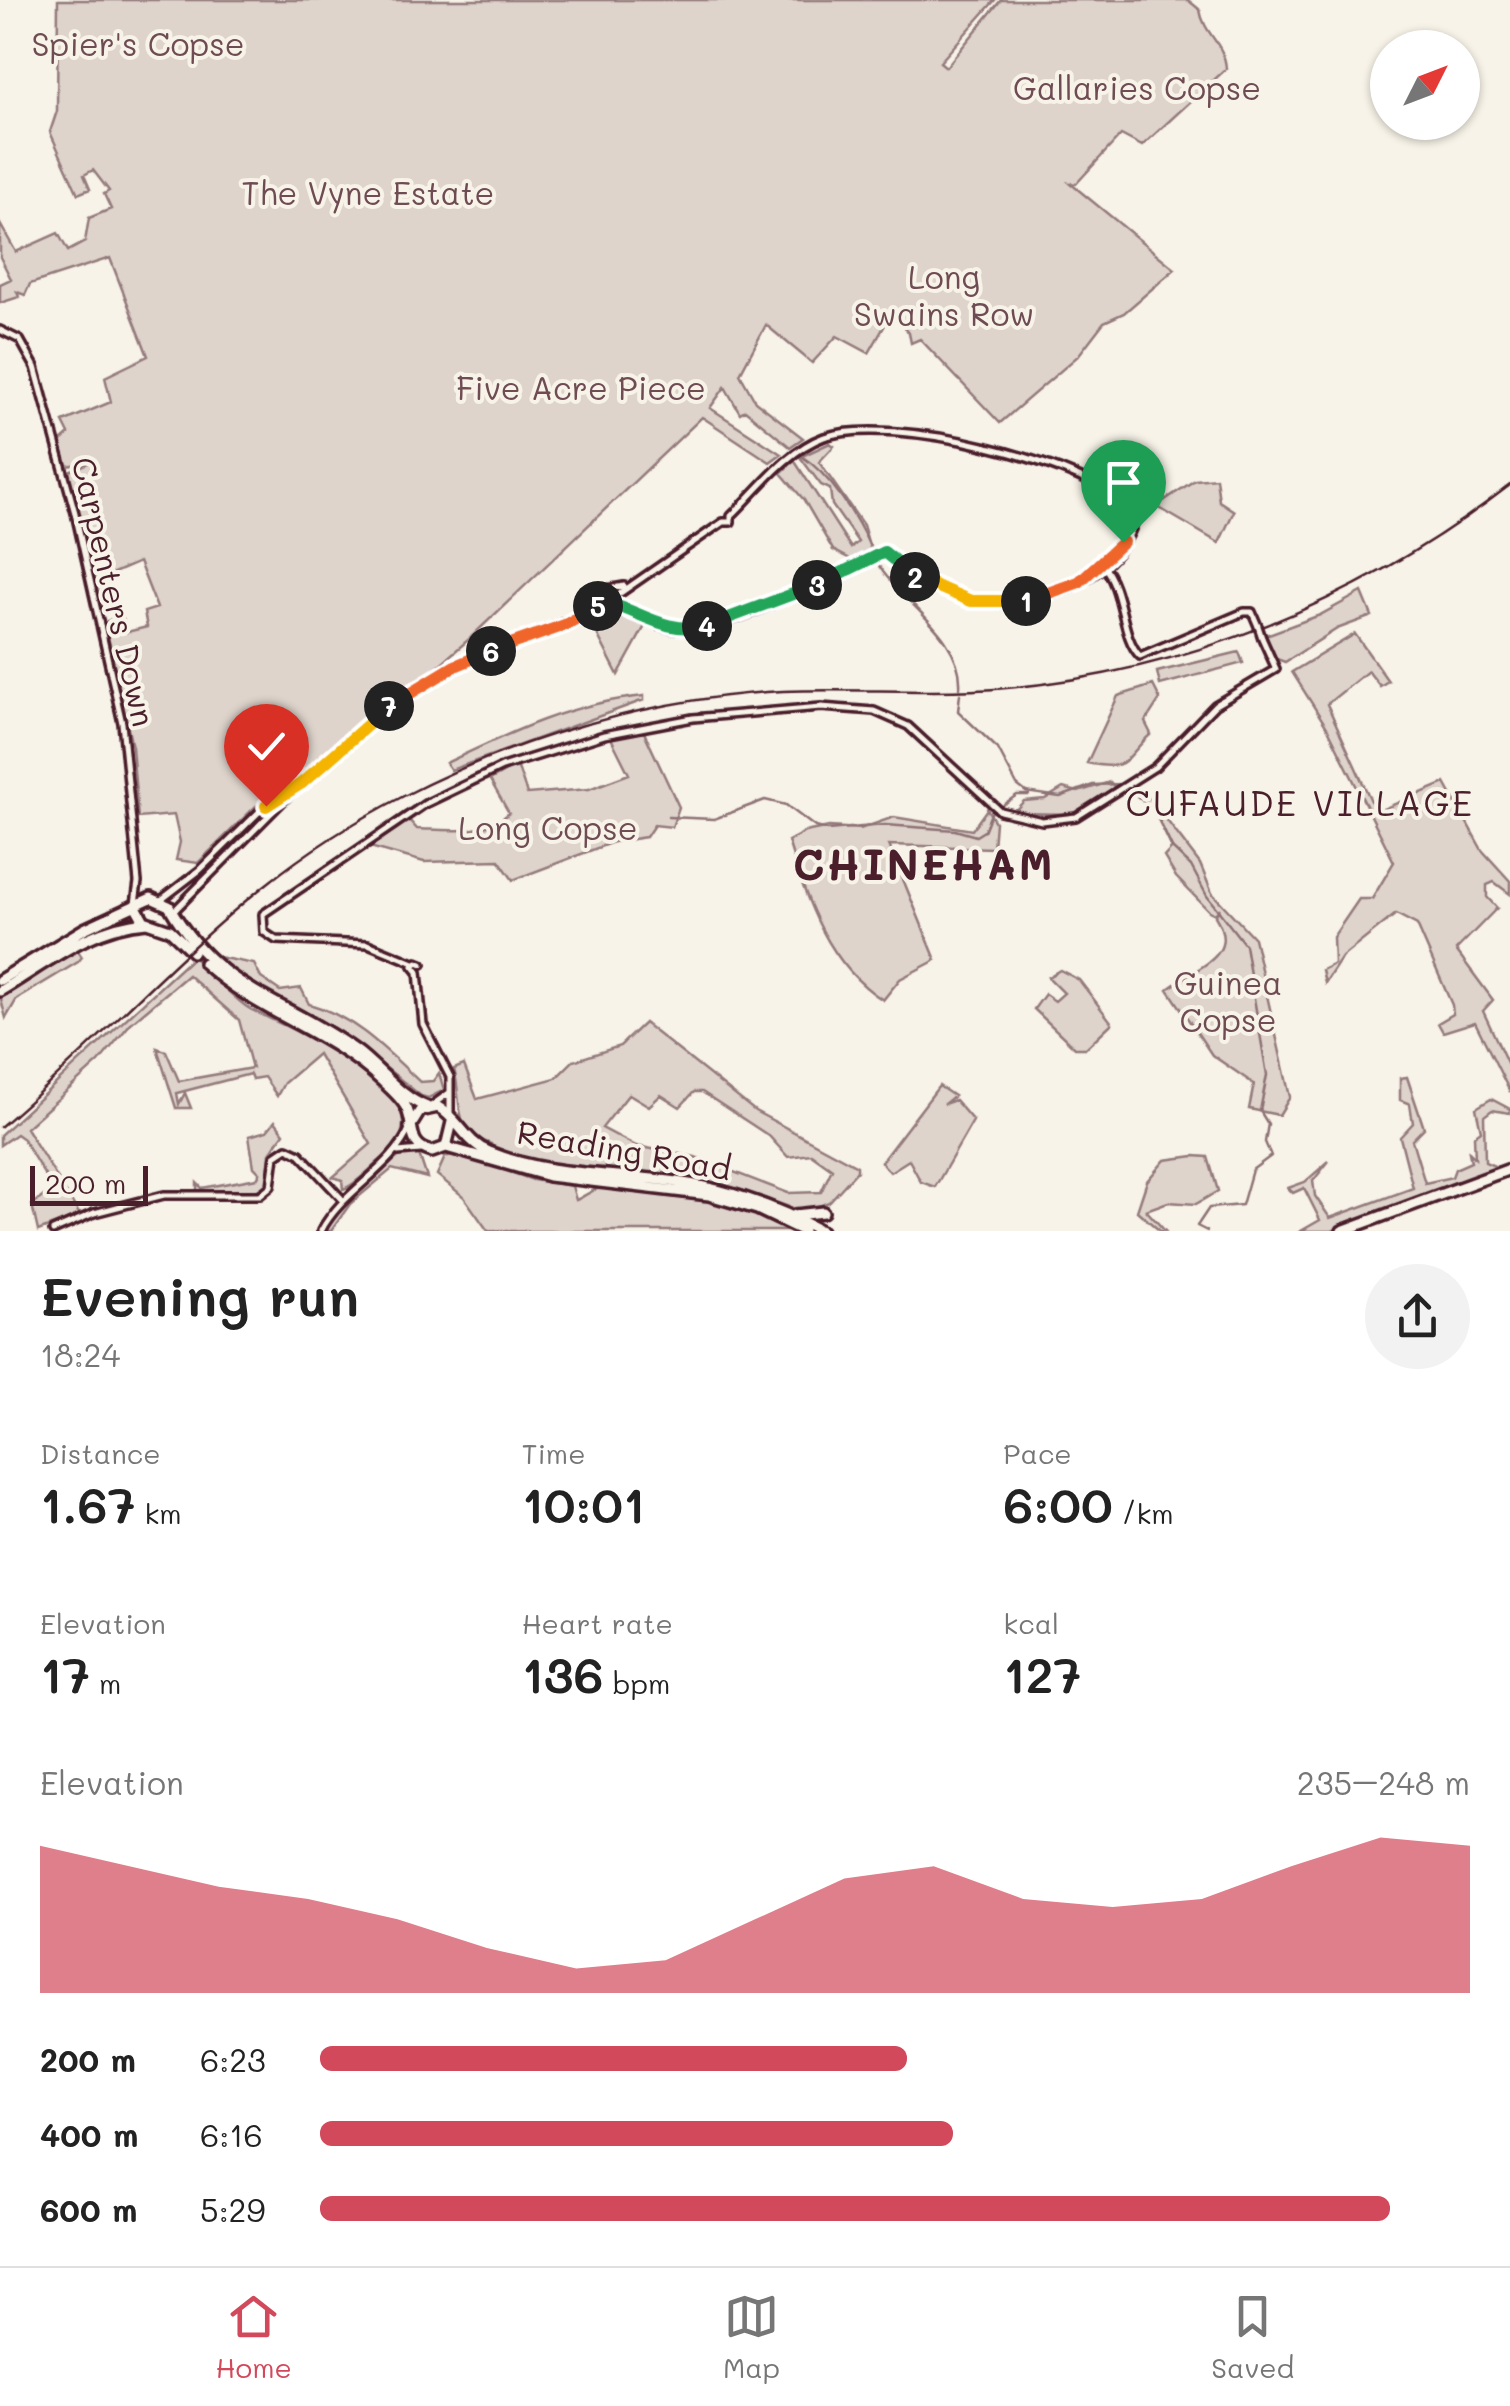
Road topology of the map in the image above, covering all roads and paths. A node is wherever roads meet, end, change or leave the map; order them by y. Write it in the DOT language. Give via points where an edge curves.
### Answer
graph roads {
  1 [pos="0,330"];
  2 [pos="1102,564"];
  3 [pos="612,597"];
  4 [pos="296,787"];
  5 [pos="138,882"];
  6 [pos="154,900"];
  7 [pos="135,905"];
  8 [pos="173,913"];
  9 [pos="147,922"];
  10 [pos="162,925"];
  11 [pos="1,983"];
  12 [pos="449,1093"];
  13 [pos="429,1107"];
  14 [pos="452,1119"];
  15 [pos="410,1127"];
  16 [pos="446,1146"];
  17 [pos="424,1150"];
  18 [pos="396,1152"];
  19 [pos="1510,1170"];
  20 [pos="342,1199"];
  21 [pos="778,1210"];
  22 [pos="824,1212"];
  23 [pos="52,1231"];
  24 [pos="321,1231"];
  25 [pos="806,1231"];
  26 [pos="820,1231"];
  27 [pos="1342,1231"];
  1 -- 5 [label="street, Carpenters Down" via="20,340 35,366 75,513 122,723"];
  2 -- 3 [label="street" via="1054,594 990,603 933,588 884,552 835,578 706,626 666,628"];
  2 -- 3 [label="street" via="1124,540 1136,511 1047,462 994,447 871,432 826,436 797,452 730,523"];
  2 -- 12 [label="street, bridge" via="1119,592 1140,656 1244,612 1253,614 1276,669 1215,705 1155,768 1076,818 1024,818 993,807 920,736 874,711 822,707 693,718 554,750 445,794 267,909 264,932 291,942 368,944 414,963 419,1010 449,1073"];
  3 -- 4 [label="street" via="546,632 465,661 404,696"];
  4 -- 6 [label="street" via="266,806 175,892"];
  4 -- 8 [label="street"];
  5 -- 6 [label="street"];
  5 -- 7 [label="street, Carpenters Down"];
  6 -- 7 [label="highway"];
  6 -- 8 [label="highway"];
  7 -- 9 [label="highway"];
  7 -- 11 [label="highway" via="84,928"];
  8 -- 10 [label="highway"];
  8 -- 13 [label="highway" via="188,939 239,983 348,1046"];
  9 -- 10 [label="highway"];
  9 -- 11 [label="highway" via="99,933"];
  10 -- 15 [label="highway" via="240,992 378,1076 406,1106"];
  12 -- 13 [label="street"];
  12 -- 14 [label="street"];
  13 -- 14 [label="highway"];
  13 -- 15 [label="highway"];
  14 -- 16 [label="highway"];
  14 -- 21 [label="highway, Reading Road" via="476,1145 515,1160 688,1184"];
  15 -- 17 [label="highway"];
  15 -- 18 [label="street"];
  16 -- 17 [label="highway"];
  16 -- 25 [label="highway, Reading Road" via="560,1178 708,1195"];
  17 -- 18 [label="street"];
  18 -- 20 [label="street"];
  19 -- 27 [label="highway"];
  20 -- 23 [label="street" via="287,1148 275,1156 272,1186 264,1194 164,1195"];
  20 -- 24 [label="street"];
  21 -- 22 [label="highway"];
  21 -- 25 [label="highway"];
  21 -- 26 [label="highway, Reading Road"];
}
